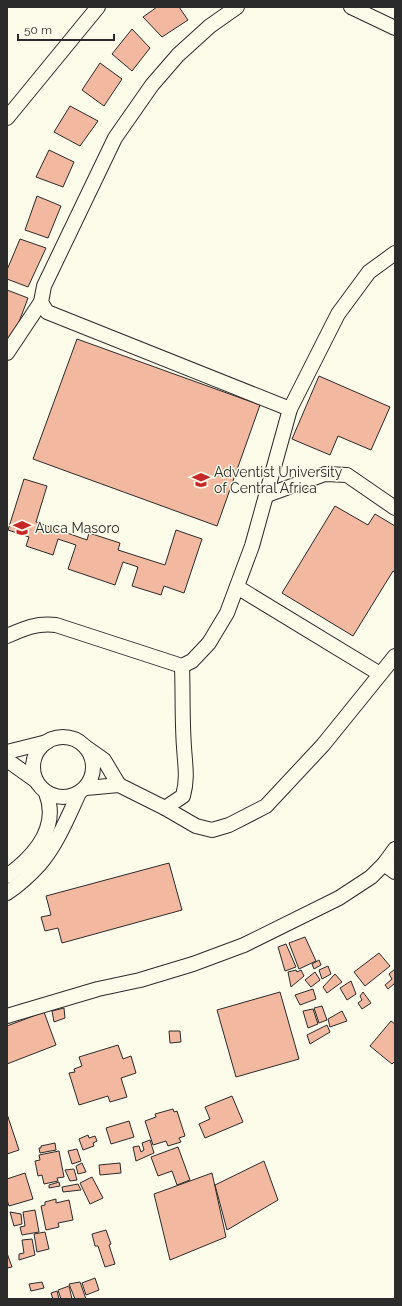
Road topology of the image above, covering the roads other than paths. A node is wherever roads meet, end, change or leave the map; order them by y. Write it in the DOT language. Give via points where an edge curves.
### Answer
graph roads {
  1 [pos="98,7"];
  2 [pos="237,7"];
  3 [pos="351,7"];
  4 [pos="395,28"];
  5 [pos="7,118"];
  6 [pos="395,253"];
  7 [pos="41,302"];
  8 [pos="7,353"];
  9 [pos="290,409"];
  10 [pos="267,495"];
  11 [pos="395,508"];
  12 [pos="237,587"];
  13 [pos="7,636"];
  14 [pos="395,656"];
  15 [pos="182,666"];
  16 [pos="380,674"];
  17 [pos="47,741"];
  18 [pos="86,748"];
  19 [pos="7,752"];
  20 [pos="7,760"];
  21 [pos="35,780"];
  22 [pos="119,785"];
  23 [pos="83,790"];
  24 [pos="46,793"];
  25 [pos="165,808"];
  26 [pos="395,849"];
  27 [pos="389,868"];
  28 [pos="7,876"];
  29 [pos="7,893"];
  30 [pos="7,1016"];
  1 -- 5 [label="street"];
  2 -- 7 [label="street" via="210,26 178,55 152,85 115,138 44,286"];
  3 -- 4 [label="street"];
  6 -- 9 [label="street" via="369,272 338,314"];
  7 -- 8 [label="street"];
  7 -- 9 [label="street" via="47,312"];
  9 -- 10 [label="street"];
  10 -- 11 [label="street" via="325,474 347,475"];
  10 -- 12 [label="street"];
  12 -- 15 [label="street" via="227,613 209,643 192,661"];
  12 -- 16 [label="street"];
  13 -- 15 [label="street" via="29,626 56,625"];
  14 -- 16 [label="street"];
  15 -- 25 [label="street" via="186,784 183,796"];
  16 -- 25 [label="street" via="323,745 266,806 229,825 212,830 196,826"];
  17 -- 18 [label="street" via="55,738 72,738"];
  17 -- 19 [label="street"];
  17 -- 21 [label="street" via="40,747 33,763"];
  18 -- 22 [label="street" via="104,760"];
  18 -- 23 [label="street" via="94,764 91,781"];
  20 -- 21 [label="street"];
  21 -- 24 [label="street"];
  22 -- 23 [label="street"];
  22 -- 25 [label="street"];
  23 -- 24 [label="street" via="71,797 63,798"];
  23 -- 29 [label="street" via="60,834 40,864"];
  24 -- 28 [label="street" via="50,802 50,812 44,837 31,856"];
  26 -- 27 [label="street"];
  27 -- 30 [label="street" via="370,877 339,898 244,945 140,980 98,989"];
}
